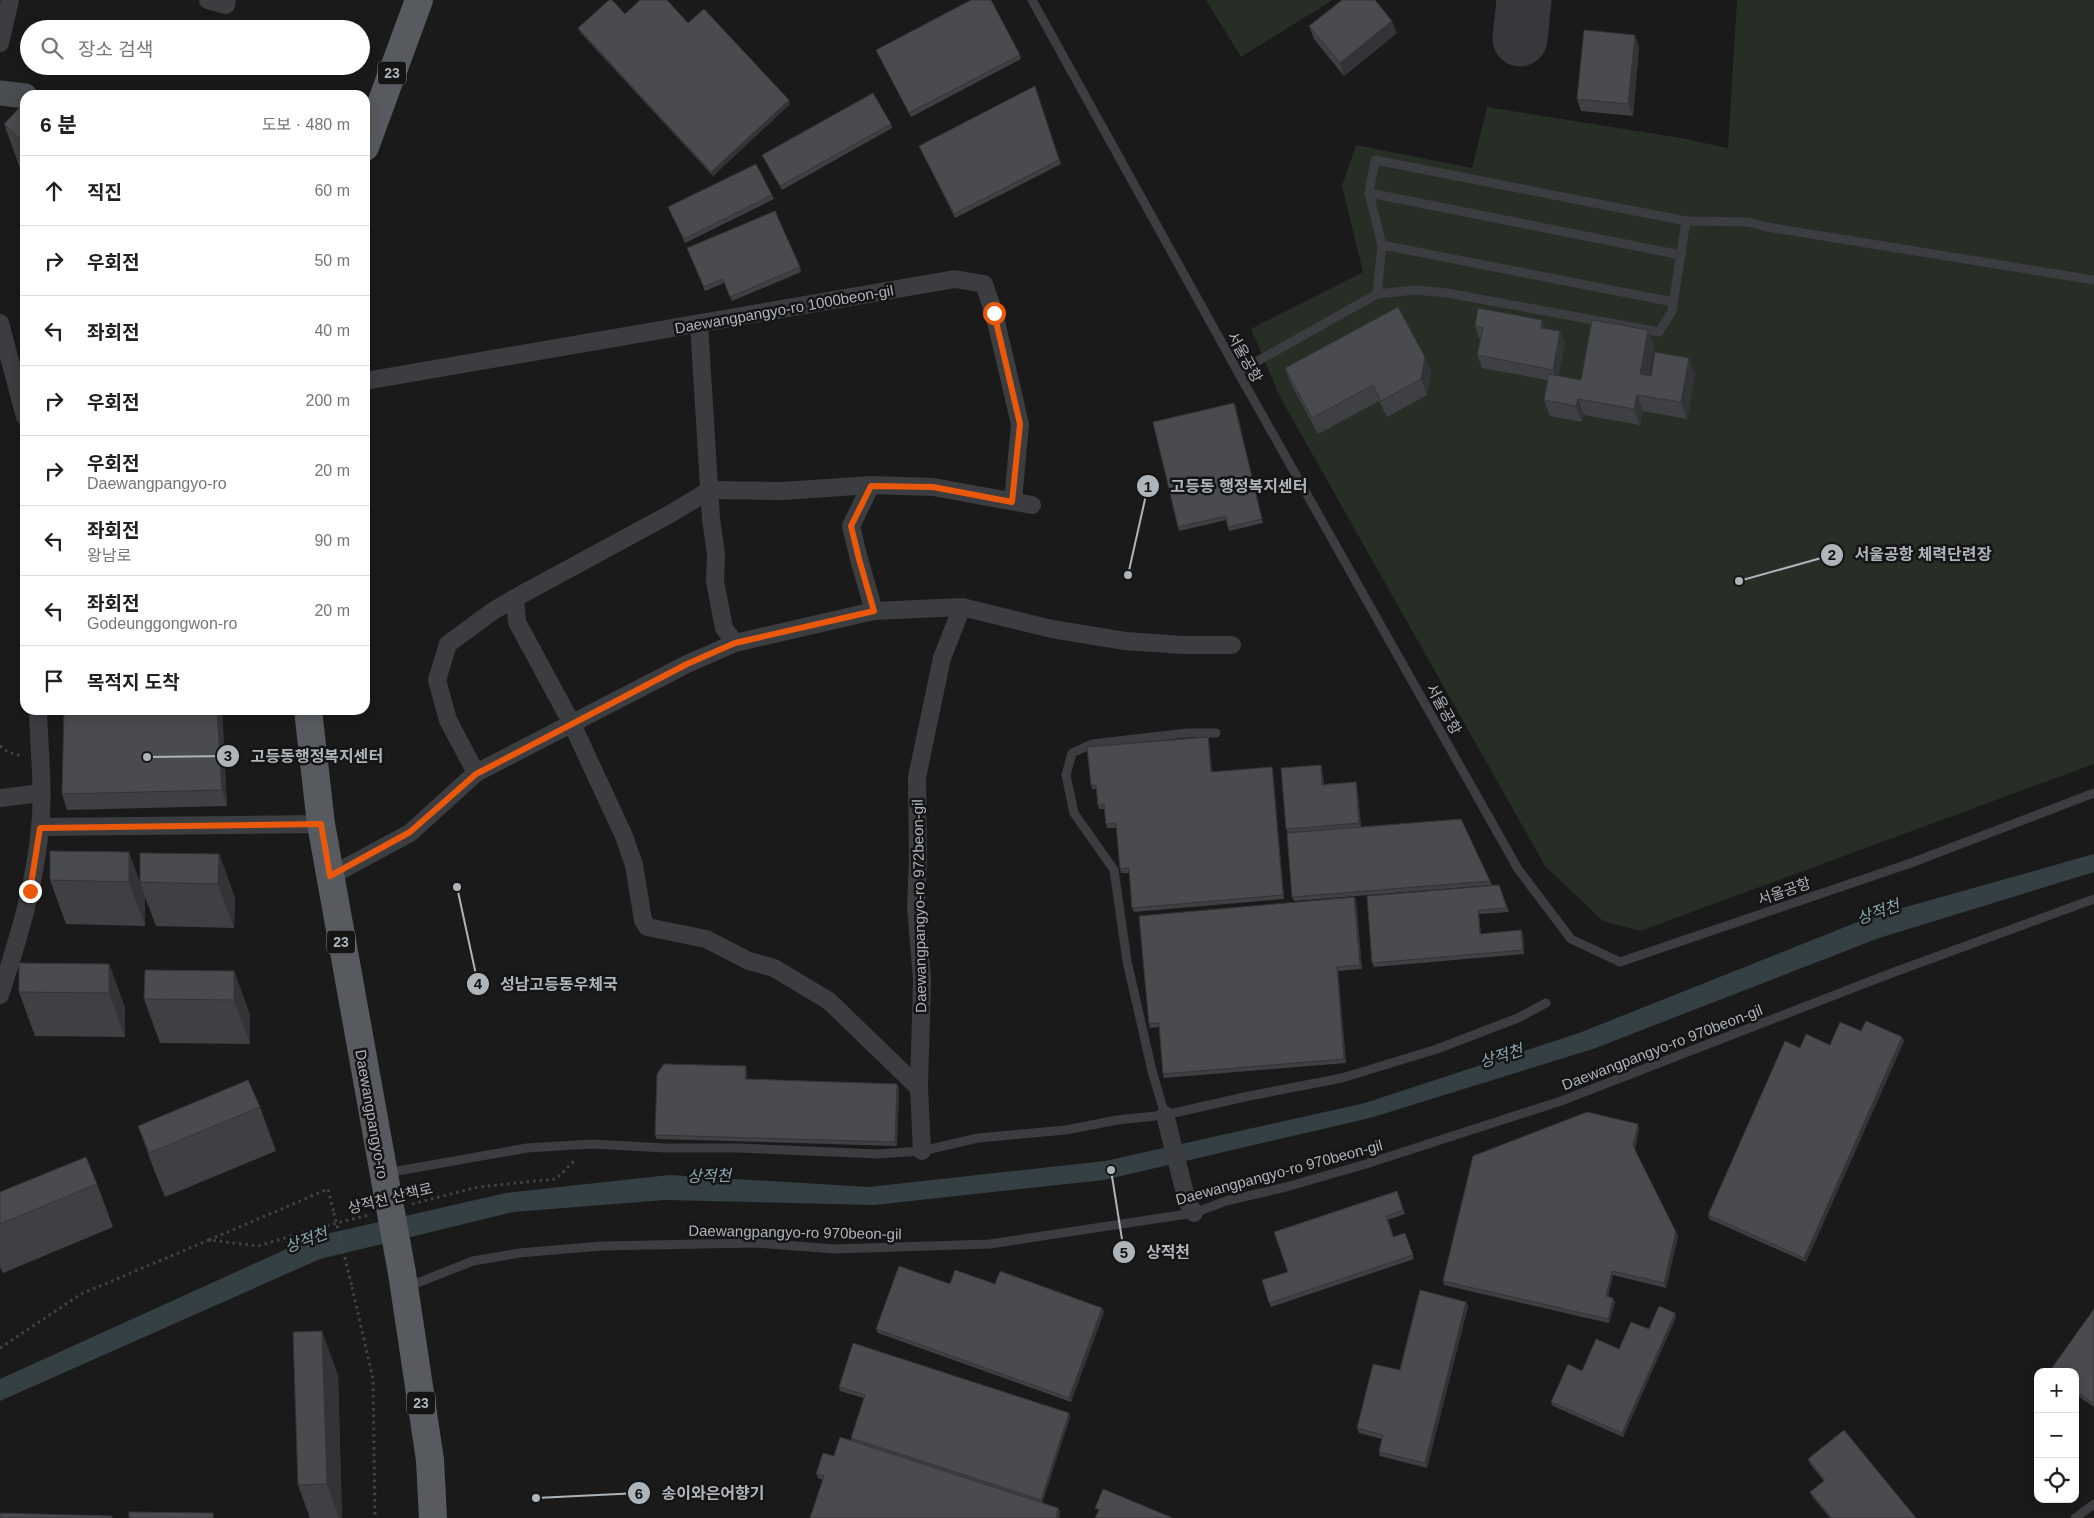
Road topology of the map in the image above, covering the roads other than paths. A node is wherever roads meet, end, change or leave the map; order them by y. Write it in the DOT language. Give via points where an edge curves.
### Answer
graph roads {
  1 [pos="10,0"];
  2 [pos="208,0"];
  3 [pos="227,0"];
  4 [pos="419,0"];
  5 [pos="1032,0"];
  6 [pos="0,43"];
  7 [pos="0,92"];
  8 [pos="20,95"];
  9 [pos="370,133"];
  10 [pos="1370,193"];
  11 [pos="1686,221"];
  12 [pos="1382,245"];
  13 [pos="1681,254"];
  14 [pos="2094,280"];
  15 [pos="1376,294"];
  16 [pos="1673,302"];
  17 [pos="0,323"];
  18 [pos="699,324"];
  19 [pos="1238,372"];
  20 [pos="370,380"];
  21 [pos="20,398"];
  22 [pos="871,486"];
  23 [pos="710,490"];
  24 [pos="1012,502"];
  25 [pos="1032,505"];
  26 [pos="514,598"];
  27 [pos="962,607"];
  28 [pos="874,611"];
  29 [pos="735,643"];
  30 [pos="1232,645"];
  31 [pos="38,715"];
  32 [pos="309,715"];
  33 [pos="572,724"];
  34 [pos="1216,733"];
  35 [pos="476,774"];
  36 [pos="2094,793"];
  37 [pos="41,794"];
  38 [pos="0,798"];
  39 [pos="321,824"];
  40 [pos="40,828"];
  41 [pos="330,876"];
  42 [pos="2094,899"];
  43 [pos="0,994"];
  44 [pos="1546,1003"];
  45 [pos="919,1088"];
  46 [pos="1167,1120"];
  47 [pos="922,1151"];
  48 [pos="387,1196"];
  49 [pos="1191,1207"];
  50 [pos="403,1280"];
  51 [pos="2094,1504"];
  52 [pos="433,1518"];
  53 [pos="2075,1518"];
  1 -- 6 [label="street"];
  2 -- 3 [label="street" via="226,5"];
  4 -- 9 [label="main road, 23"];
  5 -- 19 [label="lane, 서울공항"];
  7 -- 8 [label="street"];
  10 -- 11 [label="lane" via="1375,160"];
  10 -- 12 [label="lane"];
  10 -- 13 [label="lane"];
  11 -- 13 [label="lane"];
  11 -- 14 [label="lane" via="1748,222"];
  12 -- 15 [label="lane"];
  12 -- 16 [label="lane"];
  13 -- 16 [label="lane"];
  15 -- 16 [label="lane" via="1415,290 1447,293 1659,332 1672,311"];
  15 -- 19 [label="lane"];
  17 -- 21 [label="street"];
  18 -- 20 [label="street, Daewangpangyo-ro 1000beon-gil"];
  18 -- 23 [label="street"];
  18 -- 24 [label="street, Daewangpangyo-ro 1000beon-gil" via="955,279 984,284 1020,424"];
  19 -- 36 [label="lane, 서울공항" via="1518,868 1571,939 1620,962 1911,863"];
  22 -- 23 [label="street" via="782,491"];
  22 -- 24 [label="street" via="933,487"];
  22 -- 28 [label="street" via="851,526"];
  23 -- 26 [label="street"];
  23 -- 29 [label="street" via="715,581 724,628"];
  24 -- 25 [label="street"];
  26 -- 33 [label="street" via="517,622"];
  26 -- 35 [label="street" via="448,644 437,680 448,720"];
  27 -- 28 [label="street"];
  27 -- 30 [label="street" via="1052,629 1125,641"];
  27 -- 45 [label="street, Daewangpangyo-ro 972beon-gil" via="942,658 917,777 916,907 922,979"];
  28 -- 29 [label="street"];
  29 -- 33 [label="street" via="687,664"];
  31 -- 37 [label="street"];
  32 -- 39 [label="main road, Daewangpangyo-ro / 23"];
  33 -- 35 [label="street"];
  33 -- 45 [label="street" via="624,836 647,927 706,939 791,978 829,1001"];
  34 -- 46 [label="lane" via="1187,733 1092,744 1072,753 1066,776 1074,813 1114,870 1127,961 1152,1071"];
  35 -- 41 [label="street" via="410,832"];
  37 -- 38 [label="street"];
  37 -- 40 [label="street"];
  39 -- 40 [label="street"];
  39 -- 41 [label="main road, Daewangpangyo-ro / 23"];
  40 -- 43 [label="street" via="30,891"];
  41 -- 48 [label="main road, Daewangpangyo-ro / 23"];
  42 -- 49 [label="lane, Daewangpangyo-ro 970beon-gil" via="1889,974 1561,1101 1286,1187"];
  44 -- 46 [label="lane" via="1518,1018 1438,1048 1342,1078 1249,1096"];
  45 -- 47 [label="street, Daewangpangyo-ro 972beon-gil"];
  46 -- 47 [label="lane" via="1117,1120 1066,1130 978,1138"];
  46 -- 49 [label="street"];
  47 -- 48 [label="lane" via="878,1154 592,1144 527,1148"];
  48 -- 50 [label="main road, Daewangpangyo-ro / 23, bridge"];
  49 -- 50 [label="lane, Daewangpangyo-ro 970beon-gil" via="990,1244 835,1249 756,1243 602,1246 519,1253 472,1261"];
  50 -- 52 [label="main road, Daewangpangyo-ro / 23" via="430,1460"];
  51 -- 53 [label="lane"];
}
